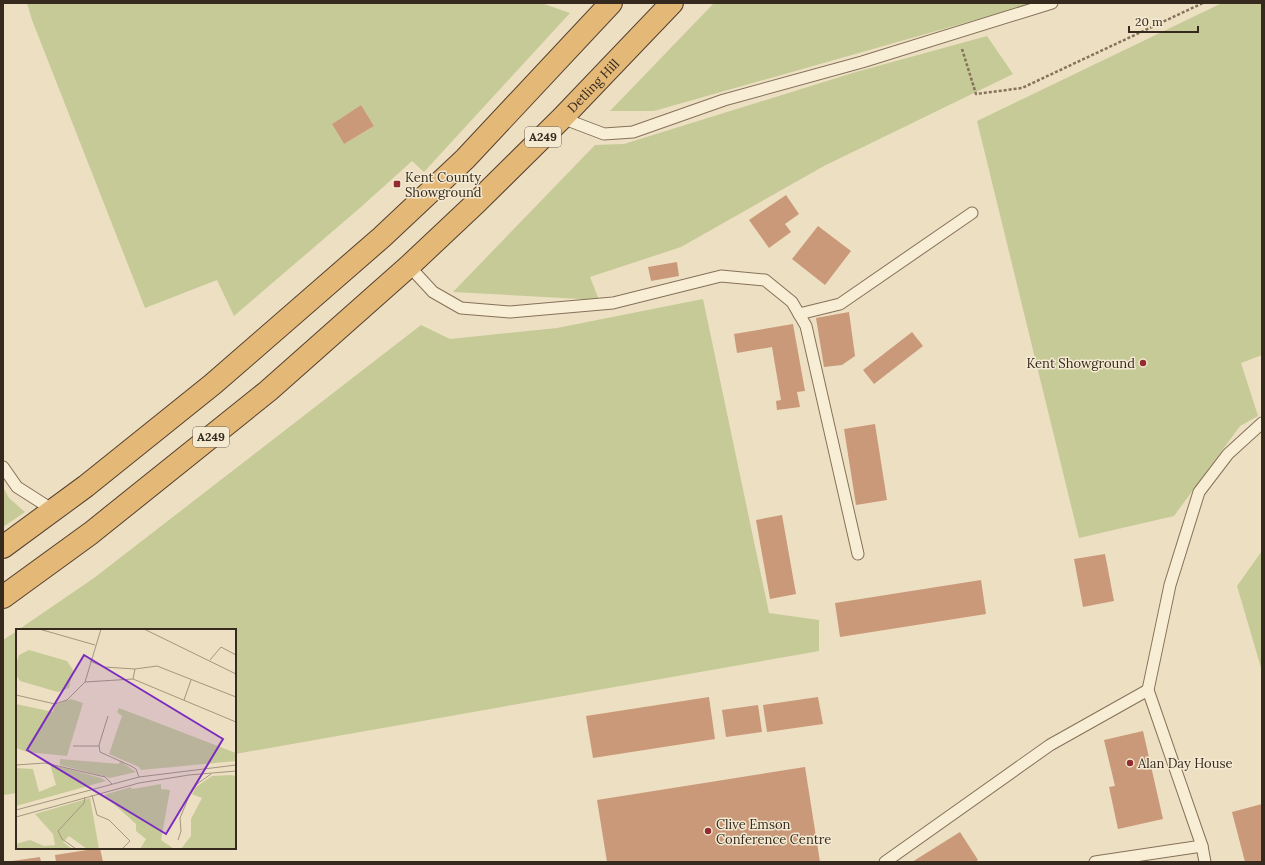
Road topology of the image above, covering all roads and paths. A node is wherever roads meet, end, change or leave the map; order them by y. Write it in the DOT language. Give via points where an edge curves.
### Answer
graph roads {
  1 [pos="611,3"];
  2 [pos="672,3"];
  3 [pos="1052,3"];
  4 [pos="1203,3"];
  5 [pos="957,33"];
  6 [pos="562,118"];
  7 [pos="972,213"];
  8 [pos="409,266"];
  9 [pos="799,314"];
  10 [pos="1262,423"];
  11 [pos="3,467"];
  12 [pos="53,510"];
  13 [pos="3,547"];
  14 [pos="858,554"];
  15 [pos="3,596"];
  16 [pos="1148,690"];
  17 [pos="1202,846"];
  18 [pos="885,862"];
  19 [pos="1095,862"];
  20 [pos="1205,862"];
  1 -- 12 [label="highway" via="465,159 382,237 213,384"];
  2 -- 6 [label="highway, Detling Hill / A249"];
  3 -- 5 [label="lane"];
  4 -- 5 [label="path" via="1022,88 976,94"];
  5 -- 6 [label="lane" via="724,100 633,132 604,134"];
  6 -- 8 [label="highway, Detling Hill / A249"];
  7 -- 9 [label="lane" via="840,304"];
  8 -- 9 [label="lane" via="433,292 461,308 510,312 613,303 721,276 765,280 792,302"];
  8 -- 15 [label="highway, A249" via="268,391 91,533"];
  9 -- 14 [label="lane" via="806,326"];
  10 -- 16 [label="lane" via="1228,454 1199,492 1170,585"];
  11 -- 12 [label="lane" via="17,487"];
  12 -- 13 [label="highway"];
  16 -- 17 [label="lane"];
  16 -- 18 [label="lane" via="1050,745"];
  17 -- 19 [label="lane"];
  17 -- 20 [label="lane"];
}
